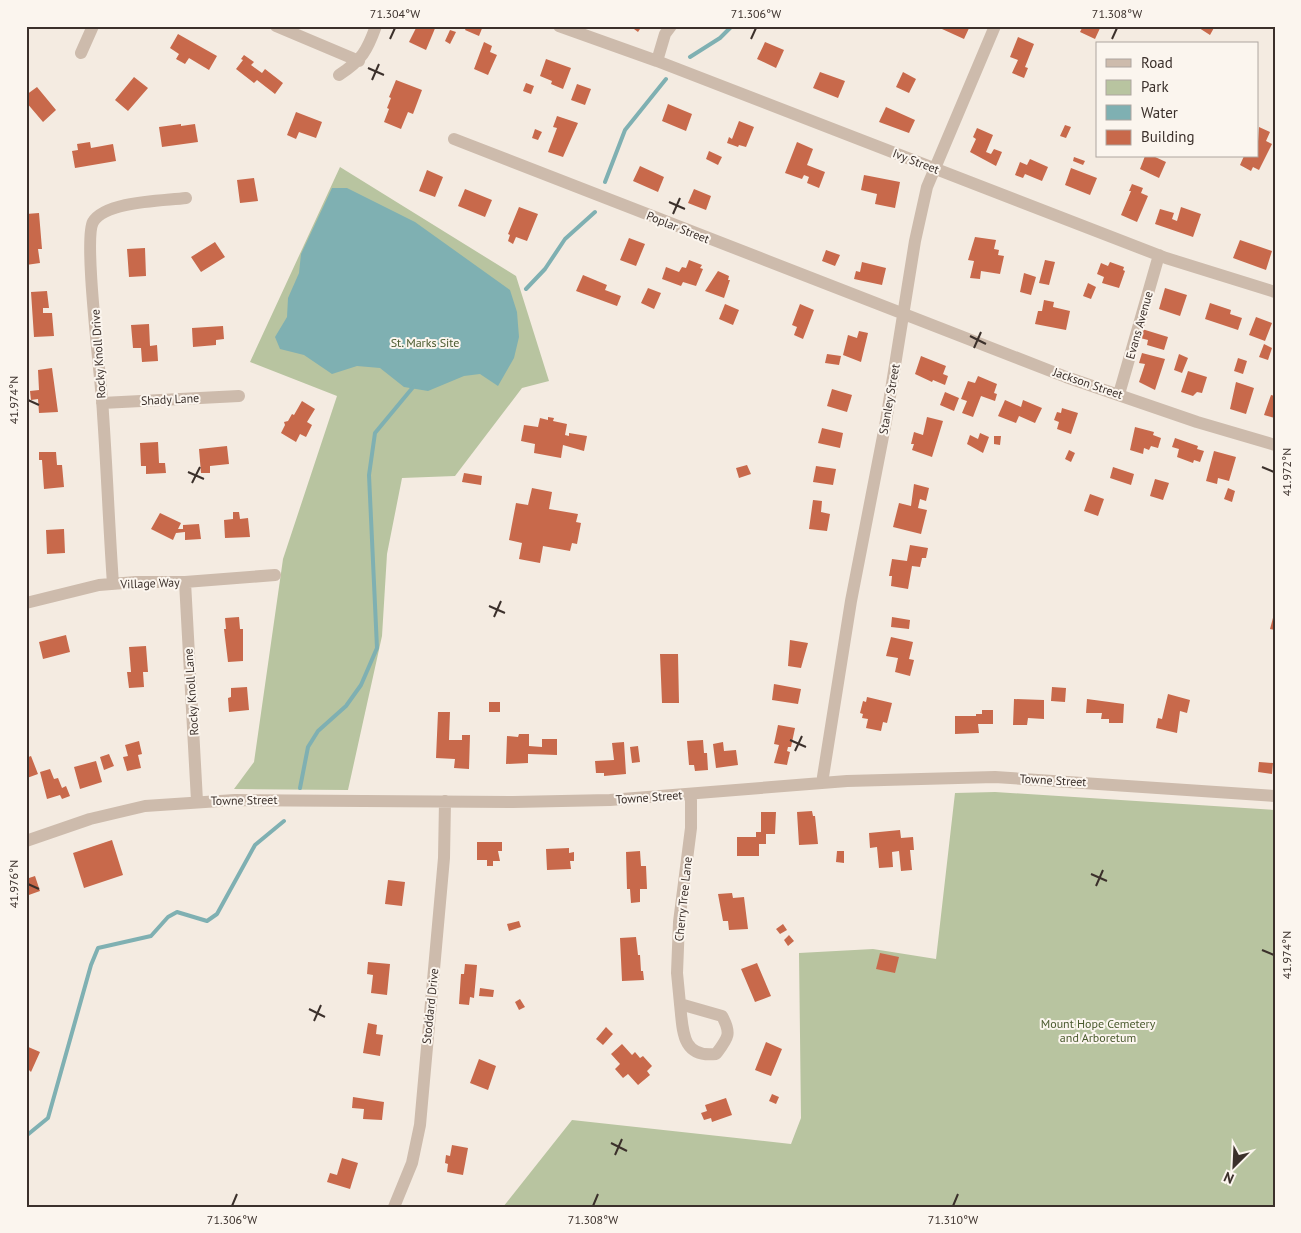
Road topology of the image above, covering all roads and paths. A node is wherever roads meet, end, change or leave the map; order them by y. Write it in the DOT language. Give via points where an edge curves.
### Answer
graph roads {
  1 [pos="93,26"];
  2 [pos="276,26"];
  3 [pos="376,26"];
  4 [pos="559,26"];
  5 [pos="671,26"];
  6 [pos="995,26"];
  7 [pos="81,53"];
  8 [pos="359,61"];
  9 [pos="657,62"];
  10 [pos="340,75"];
  11 [pos="454,139"];
  12 [pos="934,168"];
  13 [pos="186,198"];
  14 [pos="1159,255"];
  15 [pos="1275,292"];
  16 [pos="904,313"];
  17 [pos="1118,394"];
  18 [pos="239,396"];
  19 [pos="102,403"];
  20 [pos="1275,445"];
  21 [pos="275,575"];
  22 [pos="185,582"];
  23 [pos="113,584"];
  24 [pos="26,603"];
  25 [pos="822,783"];
  26 [pos="691,794"];
  27 [pos="1275,796"];
  28 [pos="197,801"];
  29 [pos="446,801"];
  30 [pos="26,841"];
  31 [pos="680,1004"];
  32 [pos="394,1207"];
  1 -- 7 [label="street"];
  2 -- 8 [label="street"];
  3 -- 8 [label="street"];
  4 -- 9 [label="street, Ivy Street"];
  5 -- 9 [label="street" via="665,34"];
  6 -- 12 [label="street, Stanley Street"];
  8 -- 10 [label="street"];
  9 -- 12 [label="street, Ivy Street"];
  11 -- 16 [label="street, Poplar Street"];
  12 -- 14 [label="street, Ivy Street"];
  12 -- 16 [label="street, Stanley Street" via="915,241"];
  13 -- 19 [label="street, Rocky Knoll Drive" via="120,206 102,212 92,223 90,244"];
  14 -- 15 [label="street, Ivy Street"];
  14 -- 17 [label="street, Evans Avenue"];
  16 -- 17 [label="street, Jackson Street" via="1066,377"];
  16 -- 25 [label="street, Stanley Street" via="846,630"];
  17 -- 20 [label="street, Jackson Street"];
  18 -- 19 [label="street, Shady Lane"];
  19 -- 23 [label="street, Rocky Knoll Drive"];
  21 -- 22 [label="street, Village Way"];
  22 -- 23 [label="street, Village Way"];
  22 -- 28 [label="street, Rocky Knoll Lane"];
  23 -- 24 [label="street, Village Way"];
  25 -- 26 [label="street, Towne Street"];
  25 -- 27 [label="street, Towne Street" via="995,777"];
  26 -- 29 [label="street, Towne Street" via="610,800"];
  26 -- 31 [label="street, Cherry Tree Lane" via="691,828 679,922 677,973"];
  28 -- 29 [label="street, Towne Street"];
  28 -- 30 [label="street, Towne Street" via="145,806 90,819"];
  29 -- 32 [label="street, Stoddard Drive" via="444,858 420,1125 412,1164"];
  31 -- 31 [label="street, Cherry Tree Lane" via="722,1016 728,1033 716,1054 694,1051 684,1038"];
}
